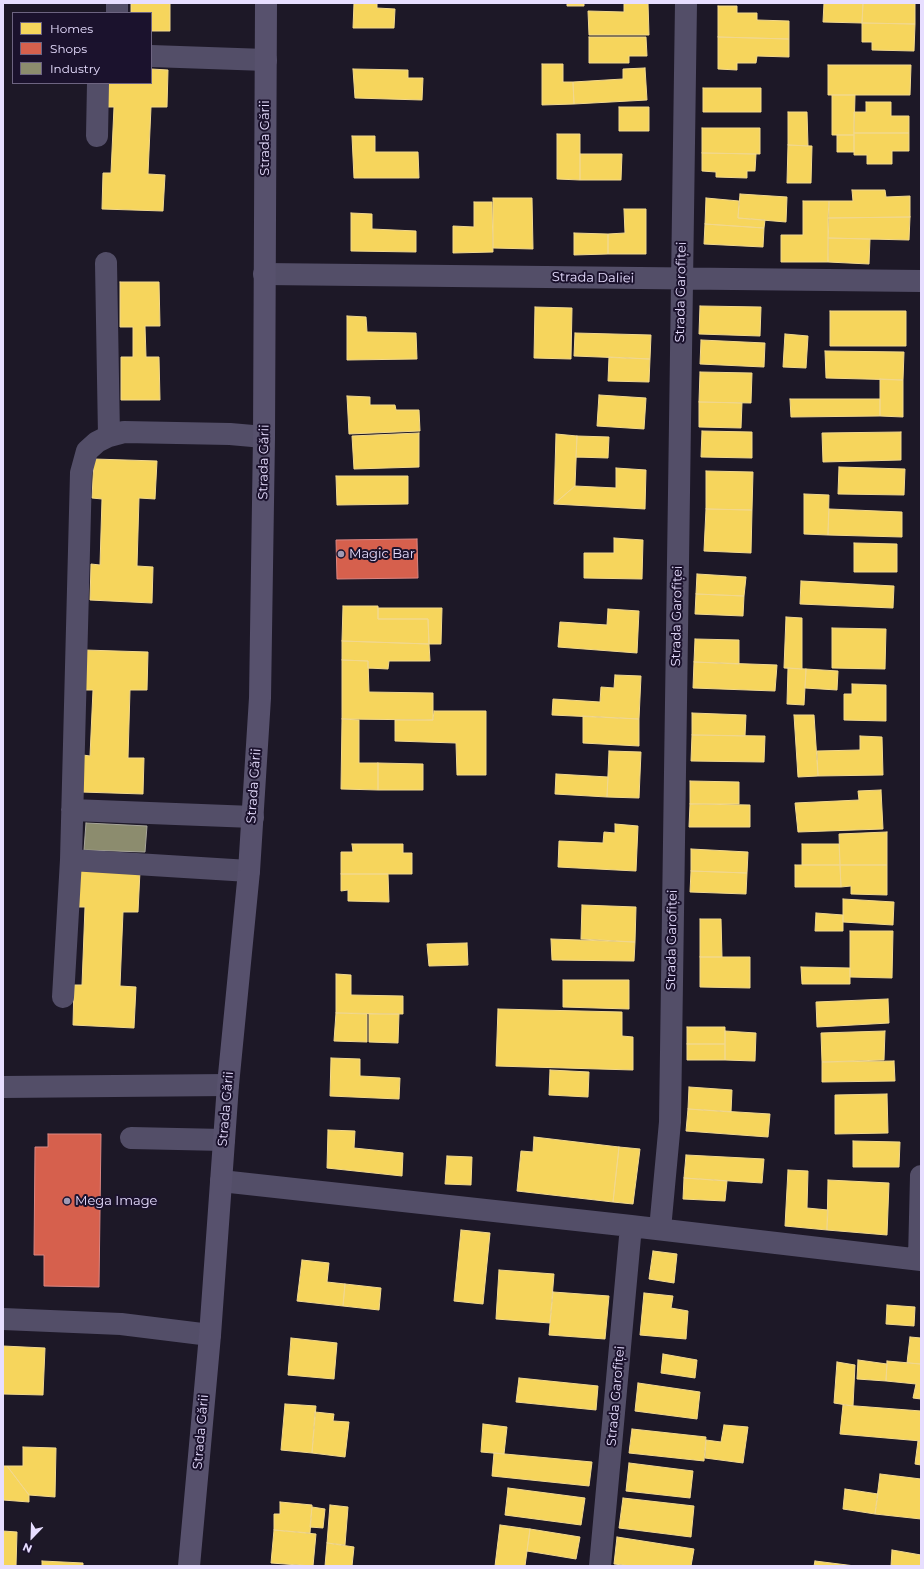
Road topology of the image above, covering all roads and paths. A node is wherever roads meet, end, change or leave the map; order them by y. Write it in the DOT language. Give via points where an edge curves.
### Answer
graph roads {
  1 [pos="266,3"];
  2 [pos="686,3"];
  3 [pos="152,56"];
  4 [pos="266,60"];
  5 [pos="98,84"];
  6 [pos="97,136"];
  7 [pos="106,263"];
  8 [pos="264,274"];
  9 [pos="682,279"];
  10 [pos="921,281"];
  11 [pos="109,436"];
  12 [pos="264,437"];
  13 [pos="72,810"];
  14 [pos="253,817"];
  15 [pos="71,860"];
  16 [pos="249,871"];
  17 [pos="63,997"];
  18 [pos="228,1085"];
  19 [pos="3,1087"];
  20 [pos="131,1138"];
  21 [pos="224,1140"];
  22 [pos="921,1176"];
  23 [pos="220,1182"];
  24 [pos="631,1226"];
  25 [pos="660,1229"];
  26 [pos="920,1260"];
  27 [pos="3,1319"];
  28 [pos="210,1336"];
  29 [pos="189,1566"];
  30 [pos="600,1566"];
  1 -- 4 [label="main road, Strada Gării"];
  2 -- 9 [label="street, Strada Garofiței"];
  3 -- 4 [label="street"];
  4 -- 8 [label="main road, Strada Gării"];
  5 -- 6 [label="street"];
  7 -- 11 [label="street"];
  8 -- 9 [label="street, Strada Daliei"];
  8 -- 12 [label="main road, Strada Gării"];
  9 -- 10 [label="street, Strada Daliei"];
  9 -- 25 [label="street, Strada Garofiței" via="670,1122"];
  11 -- 12 [label="street" via="124,432"];
  11 -- 13 [label="street" via="87,451 81,474"];
  12 -- 14 [label="main road, Strada Gării" via="260,698"];
  13 -- 14 [label="street"];
  13 -- 15 [label="street"];
  14 -- 16 [label="main road, Strada Gării"];
  15 -- 16 [label="street"];
  15 -- 17 [label="street"];
  16 -- 18 [label="main road, Strada Gării"];
  18 -- 19 [label="street"];
  18 -- 21 [label="main road, Strada Gării"];
  20 -- 21 [label="street"];
  21 -- 23 [label="main road, Strada Gării"];
  22 -- 26 [label="street"];
  23 -- 24 [label="street"];
  23 -- 28 [label="main road, Strada Gării"];
  24 -- 25 [label="street"];
  24 -- 30 [label="street, Strada Garofiței"];
  25 -- 26 [label="street"];
  27 -- 28 [label="street" via="121,1324"];
  28 -- 29 [label="main road, Strada Gării"];
}
